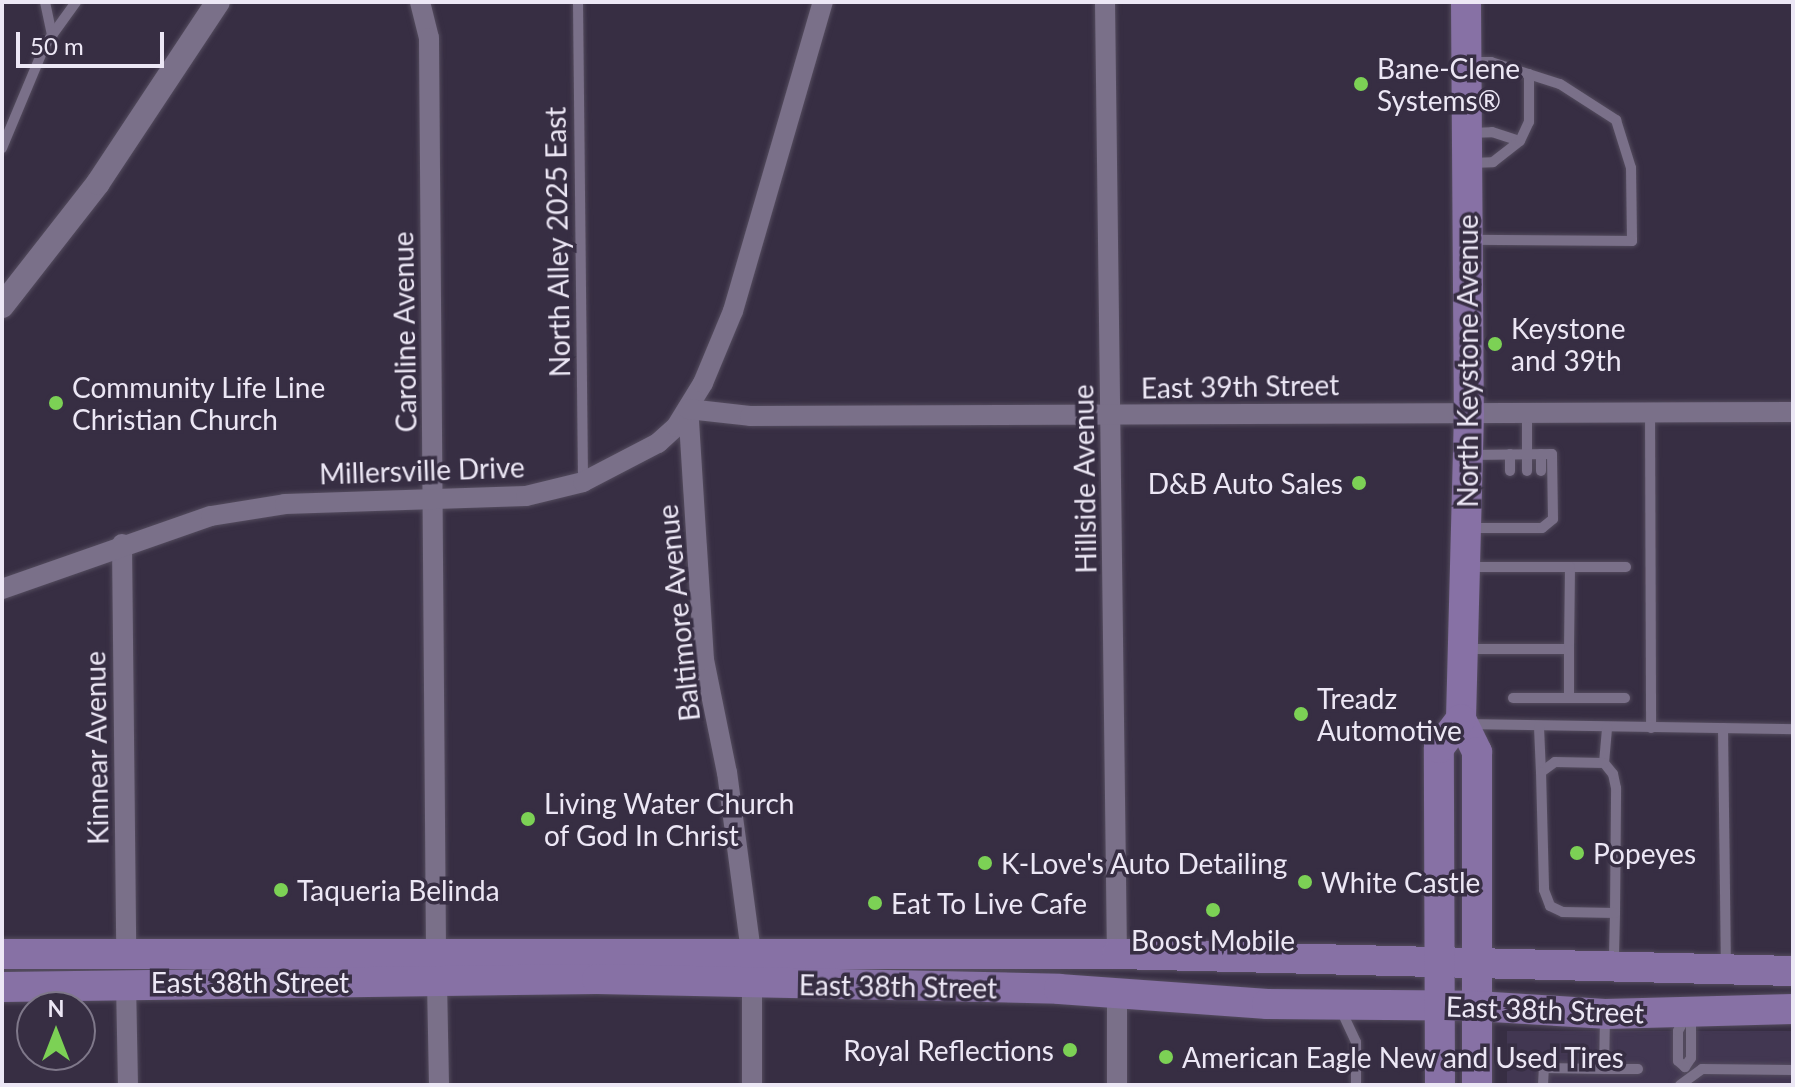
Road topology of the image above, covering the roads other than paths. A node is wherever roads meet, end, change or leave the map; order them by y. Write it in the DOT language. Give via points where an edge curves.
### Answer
graph roads {
  1 [pos="45,2"];
  2 [pos="76,2"];
  3 [pos="218,2"];
  4 [pos="420,2"];
  5 [pos="578,2"];
  6 [pos="823,2"];
  7 [pos="1105,2"];
  8 [pos="1466,2"];
  9 [pos="52,36"];
  10 [pos="1467,62"];
  11 [pos="1529,74"];
  12 [pos="1467,133"];
  13 [pos="1520,141"];
  14 [pos="2,148"];
  15 [pos="1468,163"];
  16 [pos="1469,240"];
  17 [pos="2,306"];
  18 [pos="688,409"];
  19 [pos="1650,412"];
  20 [pos="1793,412"];
  21 [pos="1469,413"];
  22 [pos="1527,413"];
  23 [pos="1111,416"];
  24 [pos="1510,454"];
  25 [pos="1527,454"];
  26 [pos="1541,454"];
  27 [pos="1468,455"];
  28 [pos="1510,471"];
  29 [pos="1527,471"];
  30 [pos="1541,471"];
  31 [pos="583,482"];
  32 [pos="435,501"];
  33 [pos="1527,516"];
  34 [pos="1466,528"];
  35 [pos="1527,528"];
  36 [pos="122,544"];
  37 [pos="1465,567"];
  38 [pos="1570,567"];
  39 [pos="1626,567"];
  40 [pos="2,589"];
  41 [pos="1463,649"];
  42 [pos="1569,649"];
  43 [pos="1513,698"];
  44 [pos="1569,698"];
  45 [pos="1625,698"];
  46 [pos="1462,721"];
  47 [pos="1539,727"];
  48 [pos="1607,727"];
  49 [pos="1651,728"];
  50 [pos="1723,728"];
  51 [pos="1793,729"];
  52 [pos="1604,763"];
  53 [pos="1541,772"];
  54 [pos="1615,913"];
  55 [pos="436,950"];
  56 [pos="126,951"];
  57 [pos="751,952"];
  58 [pos="2,954"];
  59 [pos="1117,954"];
  60 [pos="1438,962"];
  61 [pos="1476,962"];
  62 [pos="1614,965"];
  63 [pos="1726,970"];
  64 [pos="1793,971"];
  65 [pos="437,981"];
  66 [pos="126,982"];
  67 [pos="752,982"];
  68 [pos="2,987"];
  69 [pos="1117,995"];
  70 [pos="1338,1005"];
  71 [pos="1439,1005"];
  72 [pos="1476,1006"];
  73 [pos="1793,1009"];
  74 [pos="1605,1014"];
  75 [pos="1684,1017"];
  76 [pos="1604,1069"];
  77 [pos="1638,1069"];
  78 [pos="1793,1070"];
  79 [pos="1684,1077"];
  80 [pos="128,1085"];
  81 [pos="439,1085"];
  82 [pos="752,1085"];
  83 [pos="1117,1085"];
  84 [pos="1356,1085"];
  85 [pos="1440,1085"];
  86 [pos="1477,1085"];
  87 [pos="1543,1085"];
  1 -- 9 [label="lane"];
  2 -- 9 [label="lane"];
  3 -- 17 [label="street" via="98,183"];
  4 -- 32 [label="street, Caroline Avenue" via="429,38"];
  5 -- 31 [label="lane, North Alley 2025 East"];
  6 -- 18 [label="street, Millersville Drive" via="736,301"];
  7 -- 23 [label="street, Hillside Avenue"];
  8 -- 10 [label="main road, North Keystone Avenue"];
  9 -- 14 [label="lane"];
  10 -- 11 [label="lane" via="1491,62"];
  10 -- 12 [label="main road, North Keystone Avenue"];
  11 -- 13 [label="lane" via="1529,122"];
  11 -- 16 [label="lane" via="1560,84 1616,120 1631,168 1632,241"];
  12 -- 13 [label="lane" via="1492,132"];
  12 -- 15 [label="main road, North Keystone Avenue"];
  13 -- 15 [label="lane" via="1493,162"];
  15 -- 16 [label="main road, North Keystone Avenue"];
  16 -- 21 [label="main road, North Keystone Avenue"];
  18 -- 23 [label="street, East 39th Street" via="750,416"];
  18 -- 31 [label="street, Millersville Drive" via="650,448"];
  18 -- 57 [label="street, Baltimore Avenue" via="704,660 727,773"];
  19 -- 20 [label="street, East 39th Street"];
  19 -- 22 [label="street, East 39th Street"];
  19 -- 49 [label="lane"];
  21 -- 22 [label="street, East 39th Street"];
  21 -- 23 [label="street, East 39th Street"];
  21 -- 27 [label="main road, North Keystone Avenue"];
  22 -- 25 [label="lane"];
  23 -- 59 [label="street, Hillside Avenue"];
  24 -- 25 [label="lane"];
  24 -- 27 [label="lane"];
  24 -- 28 [label="lane"];
  25 -- 26 [label="lane"];
  25 -- 29 [label="lane"];
  26 -- 30 [label="lane"];
  26 -- 35 [label="lane" via="1552,454 1553,519"];
  27 -- 34 [label="main road, North Keystone Avenue"];
  31 -- 32 [label="street, Millersville Drive" via="509,499"];
  32 -- 36 [label="street, Millersville Drive" via="259,507 194,520"];
  32 -- 55 [label="street, Caroline Avenue"];
  33 -- 35 [label="lane"];
  34 -- 35 [label="lane" via="1510,522"];
  34 -- 37 [label="main road, North Keystone Avenue"];
  36 -- 40 [label="street, Millersville Drive"];
  36 -- 56 [label="street, Kinnear Avenue"];
  37 -- 38 [label="lane"];
  37 -- 41 [label="main road, North Keystone Avenue"];
  38 -- 39 [label="lane"];
  38 -- 42 [label="lane"];
  41 -- 42 [label="lane"];
  41 -- 46 [label="main road, North Keystone Avenue"];
  42 -- 44 [label="lane"];
  43 -- 44 [label="lane"];
  44 -- 45 [label="lane"];
  46 -- 47 [label="lane"];
  46 -- 60 [label="main road" via="1439,748"];
  46 -- 61 [label="main road, North Keystone Avenue" via="1477,752"];
  47 -- 48 [label="lane"];
  47 -- 53 [label="lane"];
  48 -- 49 [label="lane"];
  48 -- 52 [label="lane"];
  49 -- 50 [label="lane"];
  50 -- 51 [label="lane"];
  50 -- 63 [label="lane"];
  52 -- 53 [label="lane" via="1555,762"];
  52 -- 54 [label="lane" via="1616,788"];
  53 -- 54 [label="lane" via="1544,890 1550,906 1563,912"];
  54 -- 62 [label="lane"];
  55 -- 56 [label="main road, East 38th Street"];
  55 -- 57 [label="main road, East 38th Street"];
  56 -- 58 [label="main road, East 38th Street"];
  57 -- 59 [label="main road, East 38th Street"];
  59 -- 60 [label="main road, East 38th Street"];
  60 -- 61 [label="main road, East 38th Street"];
  60 -- 71 [label="main road"];
  61 -- 62 [label="main road, East 38th Street"];
  61 -- 72 [label="main road, North Keystone Avenue"];
  62 -- 63 [label="main road, East 38th Street"];
  63 -- 64 [label="main road, East 38th Street"];
  65 -- 66 [label="main road, East 38th Street"];
  65 -- 67 [label="main road, East 38th Street"];
  65 -- 81 [label="street"];
  66 -- 68 [label="main road, East 38th Street"];
  66 -- 80 [label="street"];
  67 -- 69 [label="main road, East 38th Street"];
  67 -- 82 [label="street"];
  69 -- 70 [label="main road, East 38th Street"];
  69 -- 83 [label="street"];
  70 -- 71 [label="main road, East 38th Street"];
  70 -- 84 [label="lane" via="1356,1042"];
  71 -- 72 [label="main road, East 38th Street"];
  71 -- 85 [label="main road"];
  72 -- 74 [label="main road, East 38th Street"];
  72 -- 86 [label="main road, North Keystone Avenue"];
  73 -- 75 [label="main road, East 38th Street"];
  74 -- 75 [label="main road, East 38th Street"];
  74 -- 76 [label="lane"];
  75 -- 79 [label="lane" via="1678,1025 1678,1061"];
  76 -- 77 [label="lane"];
  76 -- 87 [label="lane" via="1544,1068"];
  78 -- 79 [label="lane" via="1702,1069"];
}
